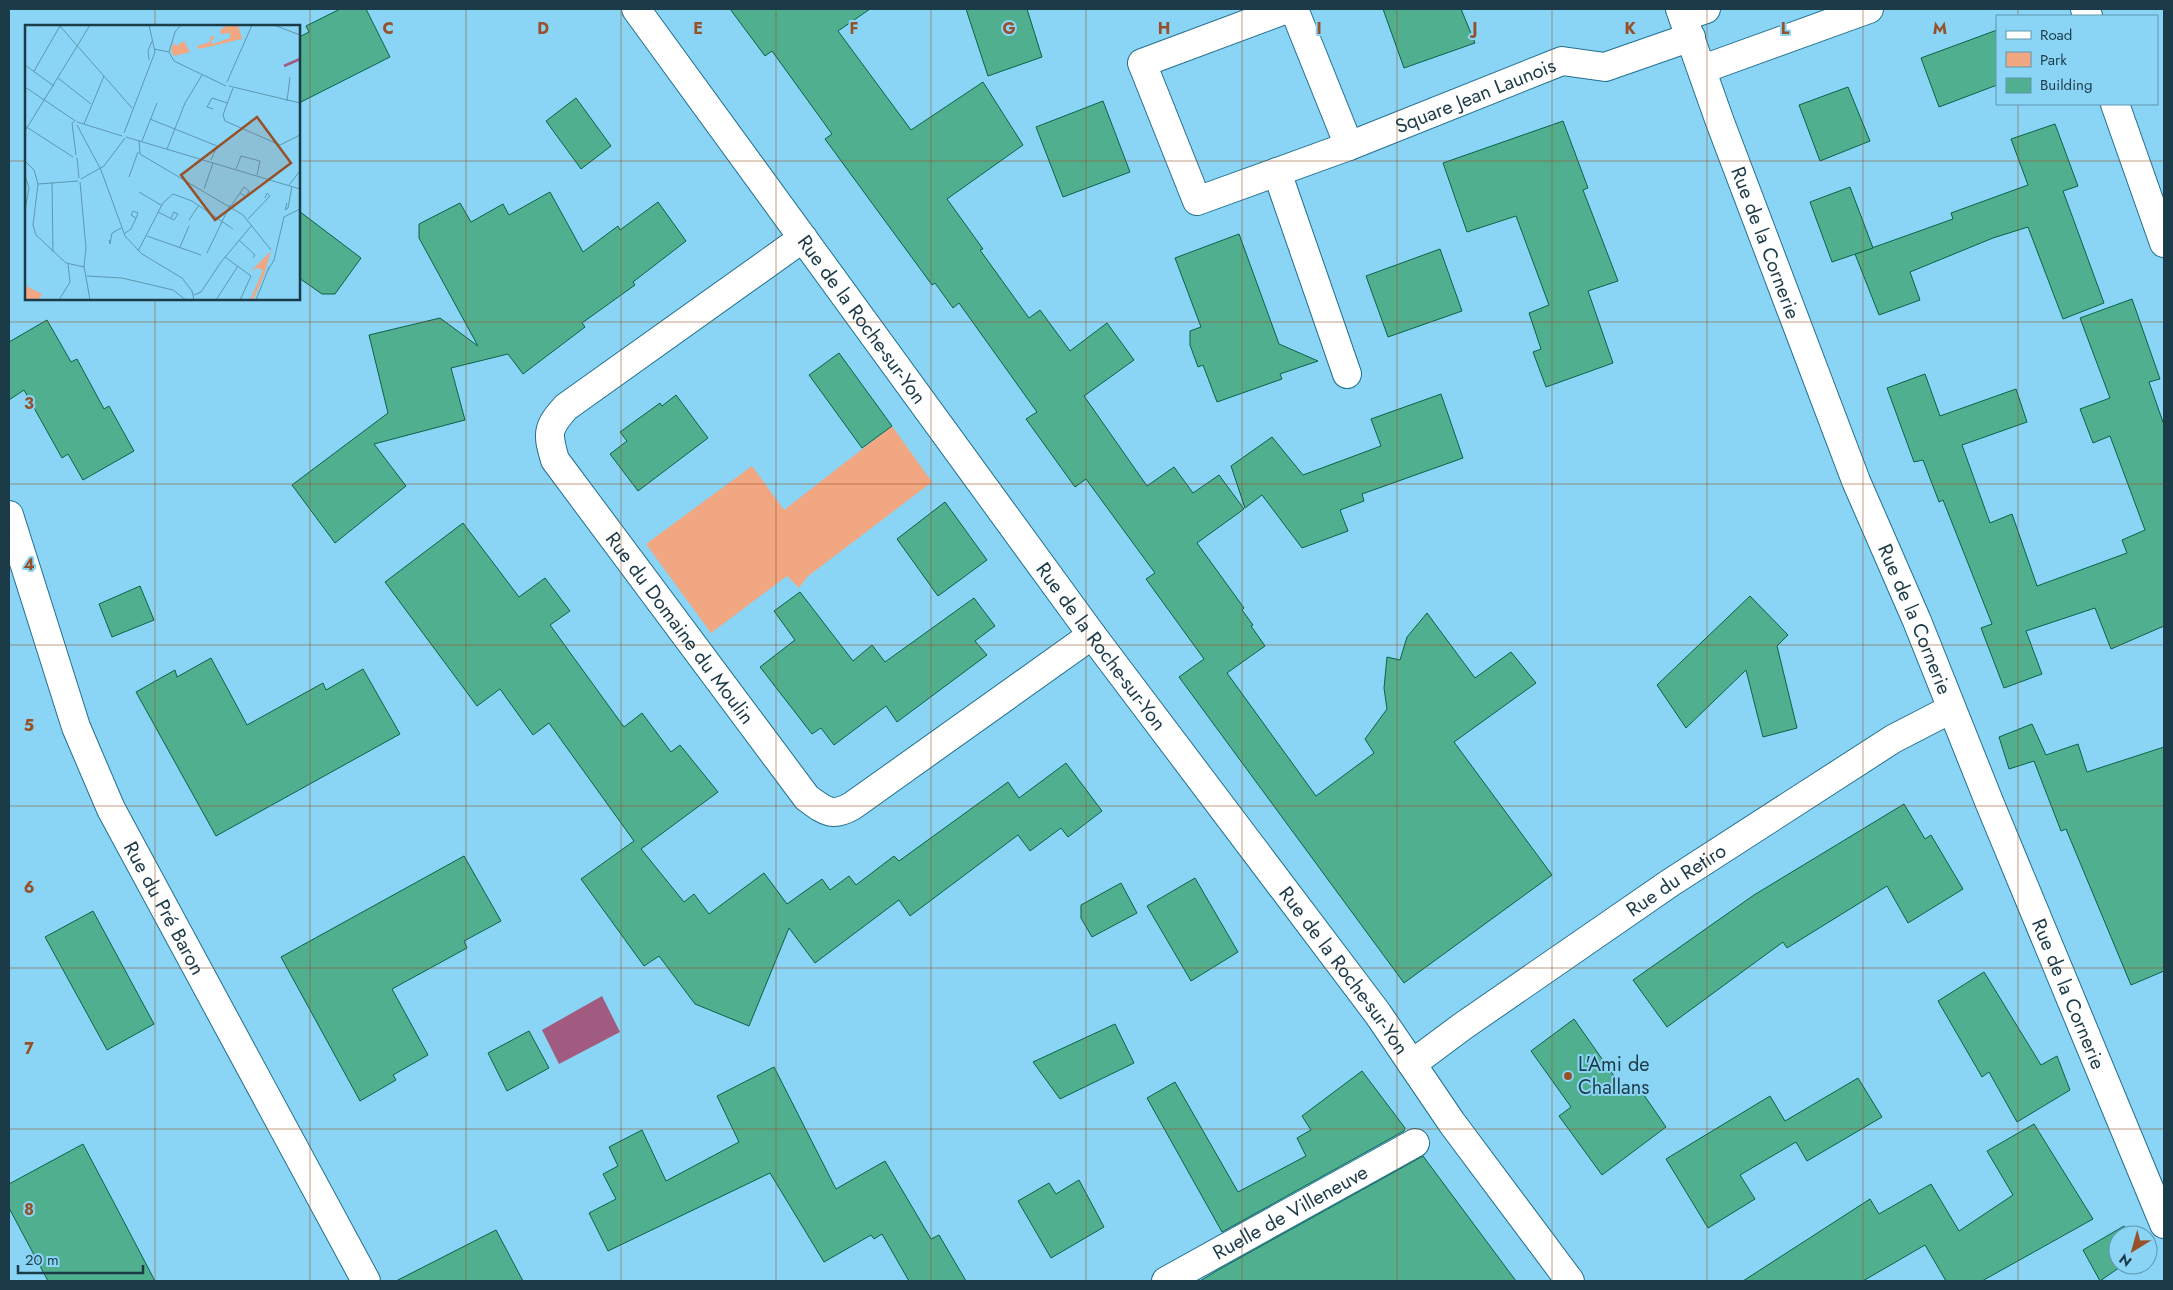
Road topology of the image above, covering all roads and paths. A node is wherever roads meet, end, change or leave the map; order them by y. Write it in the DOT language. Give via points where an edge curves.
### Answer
graph roads {
  1 [pos="636,9"];
  2 [pos="1286,9"];
  3 [pos="1294,9"];
  4 [pos="1869,9"];
  5 [pos="1690,18"];
  6 [pos="1703,69"];
  7 [pos="2115,105"];
  8 [pos="1349,146"];
  9 [pos="1277,172"];
  10 [pos="803,238"];
  11 [pos="2164,243"];
  12 [pos="1347,374"];
  13 [pos="9,515"];
  14 [pos="1092,635"];
  15 [pos="1951,709"];
  16 [pos="1412,1064"];
  17 [pos="1415,1143"];
  18 [pos="2164,1224"];
  19 [pos="366,1281"];
  20 [pos="1166,1281"];
  21 [pos="1570,1281"];
  1 -- 10 [label="street, Rue de la Roche-sur-Yon"];
  2 -- 9 [label="street, Square Jean Launois" via="1142,63 1197,201"];
  3 -- 8 [label="street"];
  4 -- 6 [label="street"];
  5 -- 6 [label="street, Rue de la Cornerie"];
  5 -- 8 [label="street, Square Jean Launois" via="1604,67 1562,61"];
  6 -- 15 [label="street, Rue de la Cornerie" via="1856,482 1917,621"];
  7 -- 11 [label="street"];
  8 -- 9 [label="street, Square Jean Launois"];
  9 -- 12 [label="street"];
  10 -- 14 [label="street, Rue de la Roche-sur-Yon"];
  10 -- 14 [label="street, Rue du Domaine du Moulin" via="566,407 554,420 548,438 555,460 806,798 827,812 841,812 852,806"];
  13 -- 19 [label="street, Rue du Pré Baron" via="76,727 111,809"];
  14 -- 16 [label="street, Rue de la Roche-sur-Yon" via="1378,1014"];
  15 -- 16 [label="street, Rue du Retiro" via="1893,739 1670,883"];
  15 -- 18 [label="street, Rue de la Cornerie"];
  16 -- 21 [label="street, Rue de la Roche-sur-Yon"];
  17 -- 20 [label="street, Ruelle de Villeneuve"];
}
